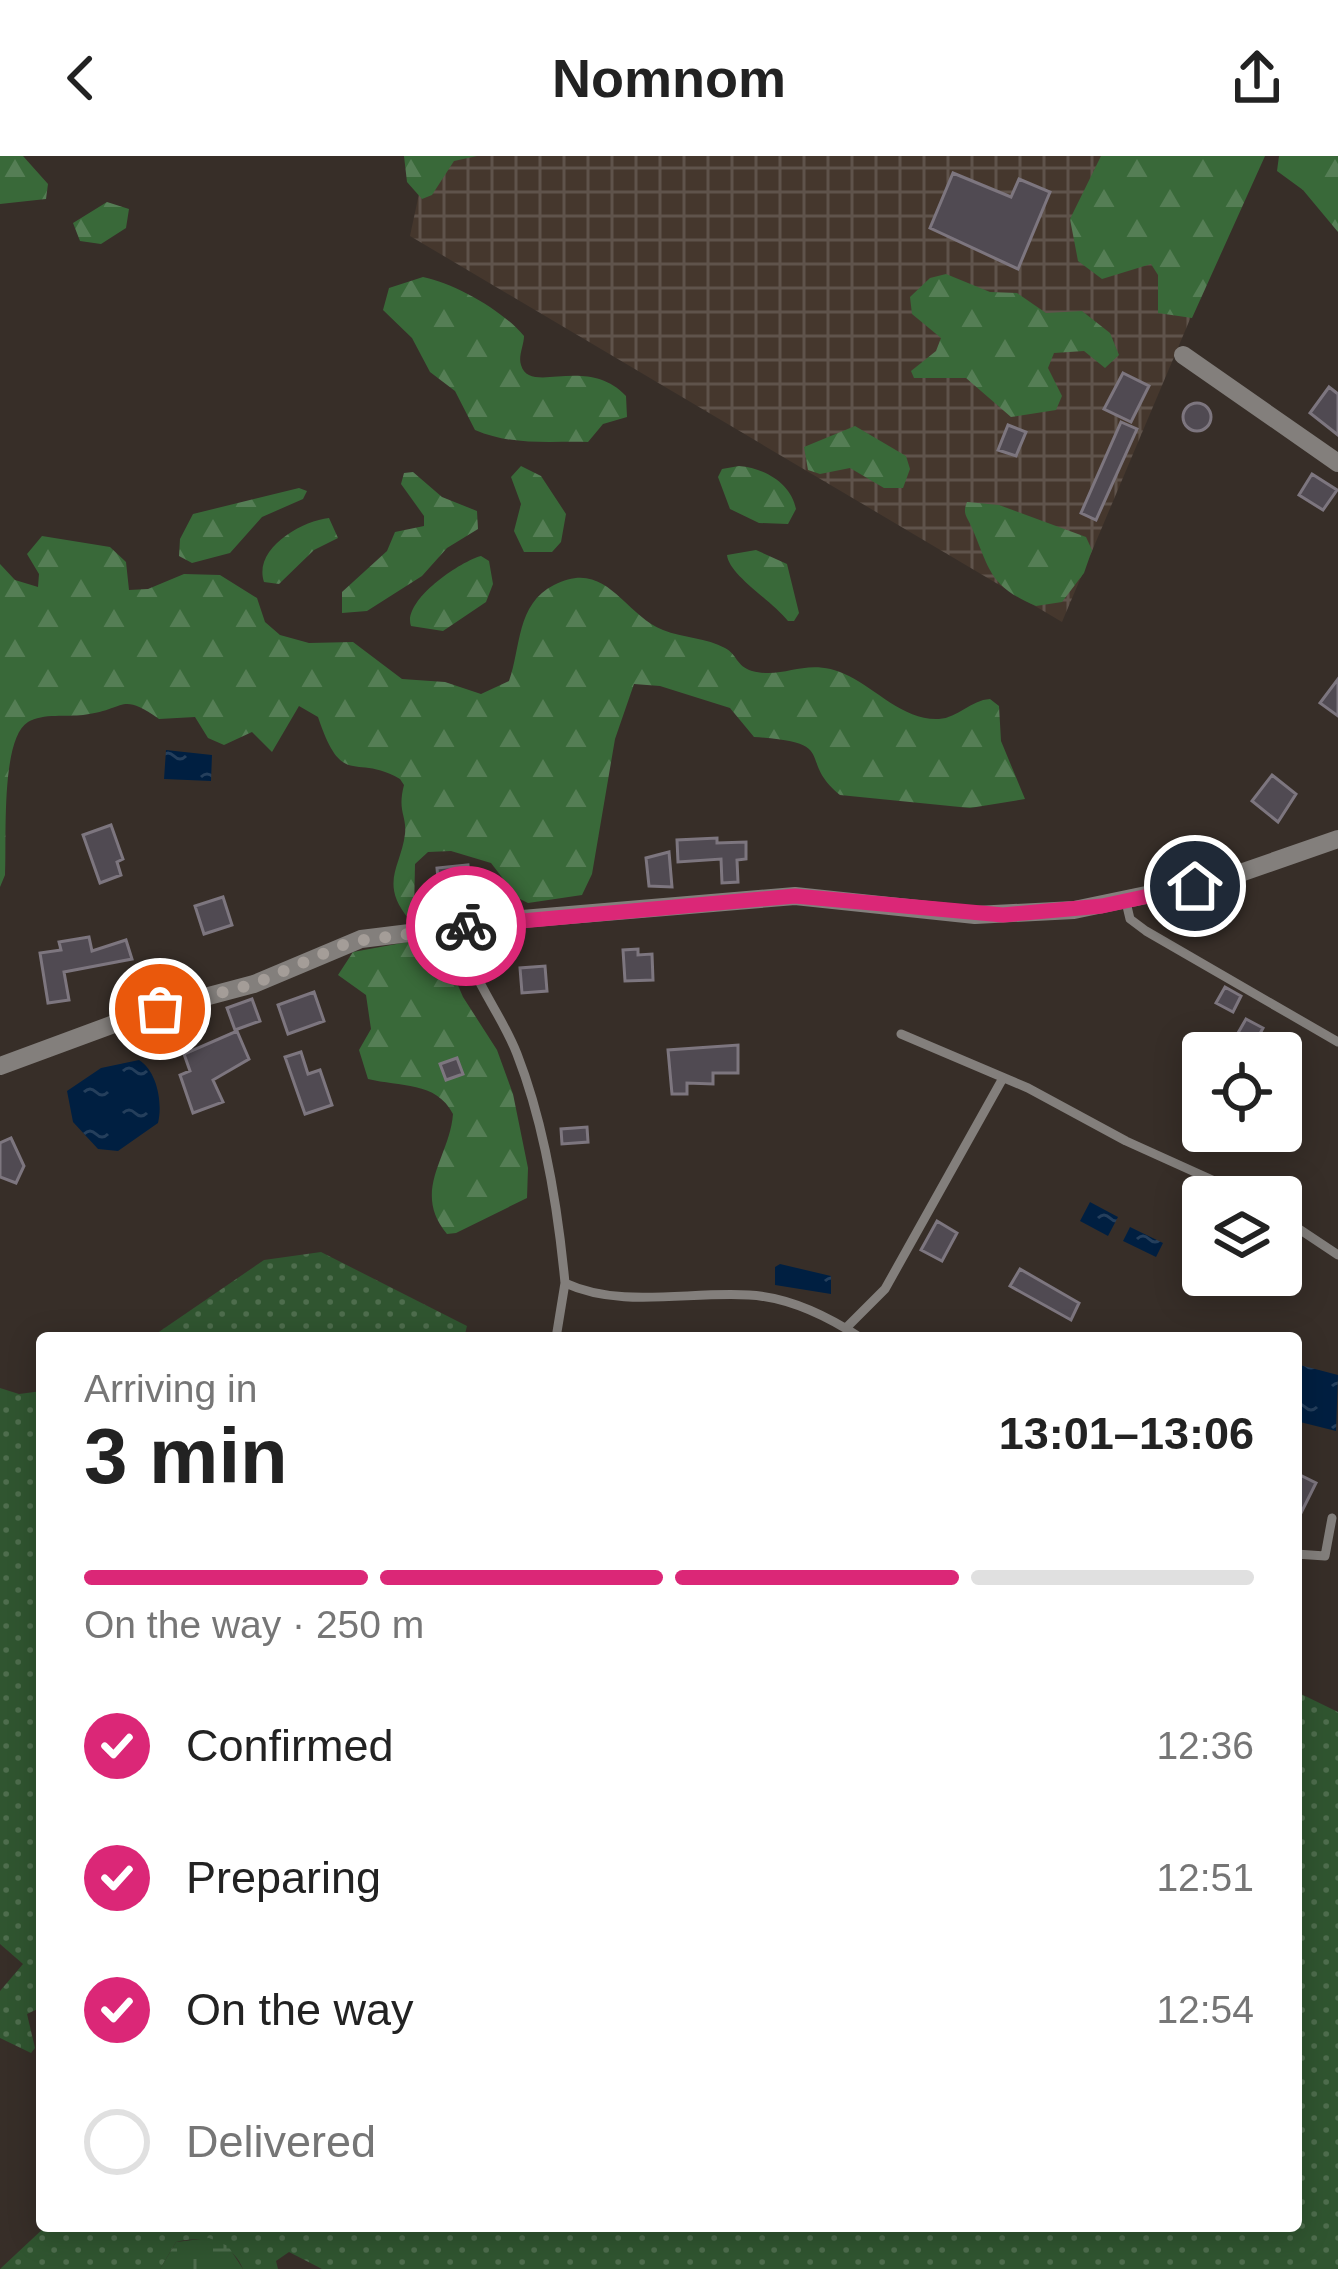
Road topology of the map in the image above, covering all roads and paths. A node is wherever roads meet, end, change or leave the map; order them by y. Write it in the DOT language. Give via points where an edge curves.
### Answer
graph roads {
  1 [pos="1183,356"];
  2 [pos="1338,463"];
  3 [pos="1338,839"];
  4 [pos="1126,902"];
  5 [pos="461,927"];
  6 [pos="901,1034"];
  7 [pos="1338,1042"];
  8 [pos="0,1066"];
  9 [pos="1003,1078"];
  10 [pos="1206,1176"];
  11 [pos="1302,1231"];
  12 [pos="1338,1255"];
  13 [pos="565,1282"];
  14 [pos="846,1328"];
  15 [pos="557,1332"];
  16 [pos="852,1332"];
  17 [pos="1332,1518"];
  18 [pos="1302,1555"];
  1 -- 2 [label="street"];
  3 -- 4 [label="street"];
  4 -- 5 [label="street" via="989,915 795,896"];
  4 -- 7 [label="lane" via="1134,924"];
  5 -- 8 [label="street" via="350,942 254,984 141,1014"];
  5 -- 13 [label="lane" via="474,977 527,1082"];
  6 -- 9 [label="lane"];
  9 -- 10 [label="lane"];
  9 -- 14 [label="lane" via="885,1288"];
  11 -- 12 [label="lane"];
  13 -- 14 [label="lane" via="607,1295 759,1296"];
  13 -- 15 [label="lane"];
  14 -- 16 [label="lane"];
  17 -- 18 [label="lane" via="1325,1556"];
}
